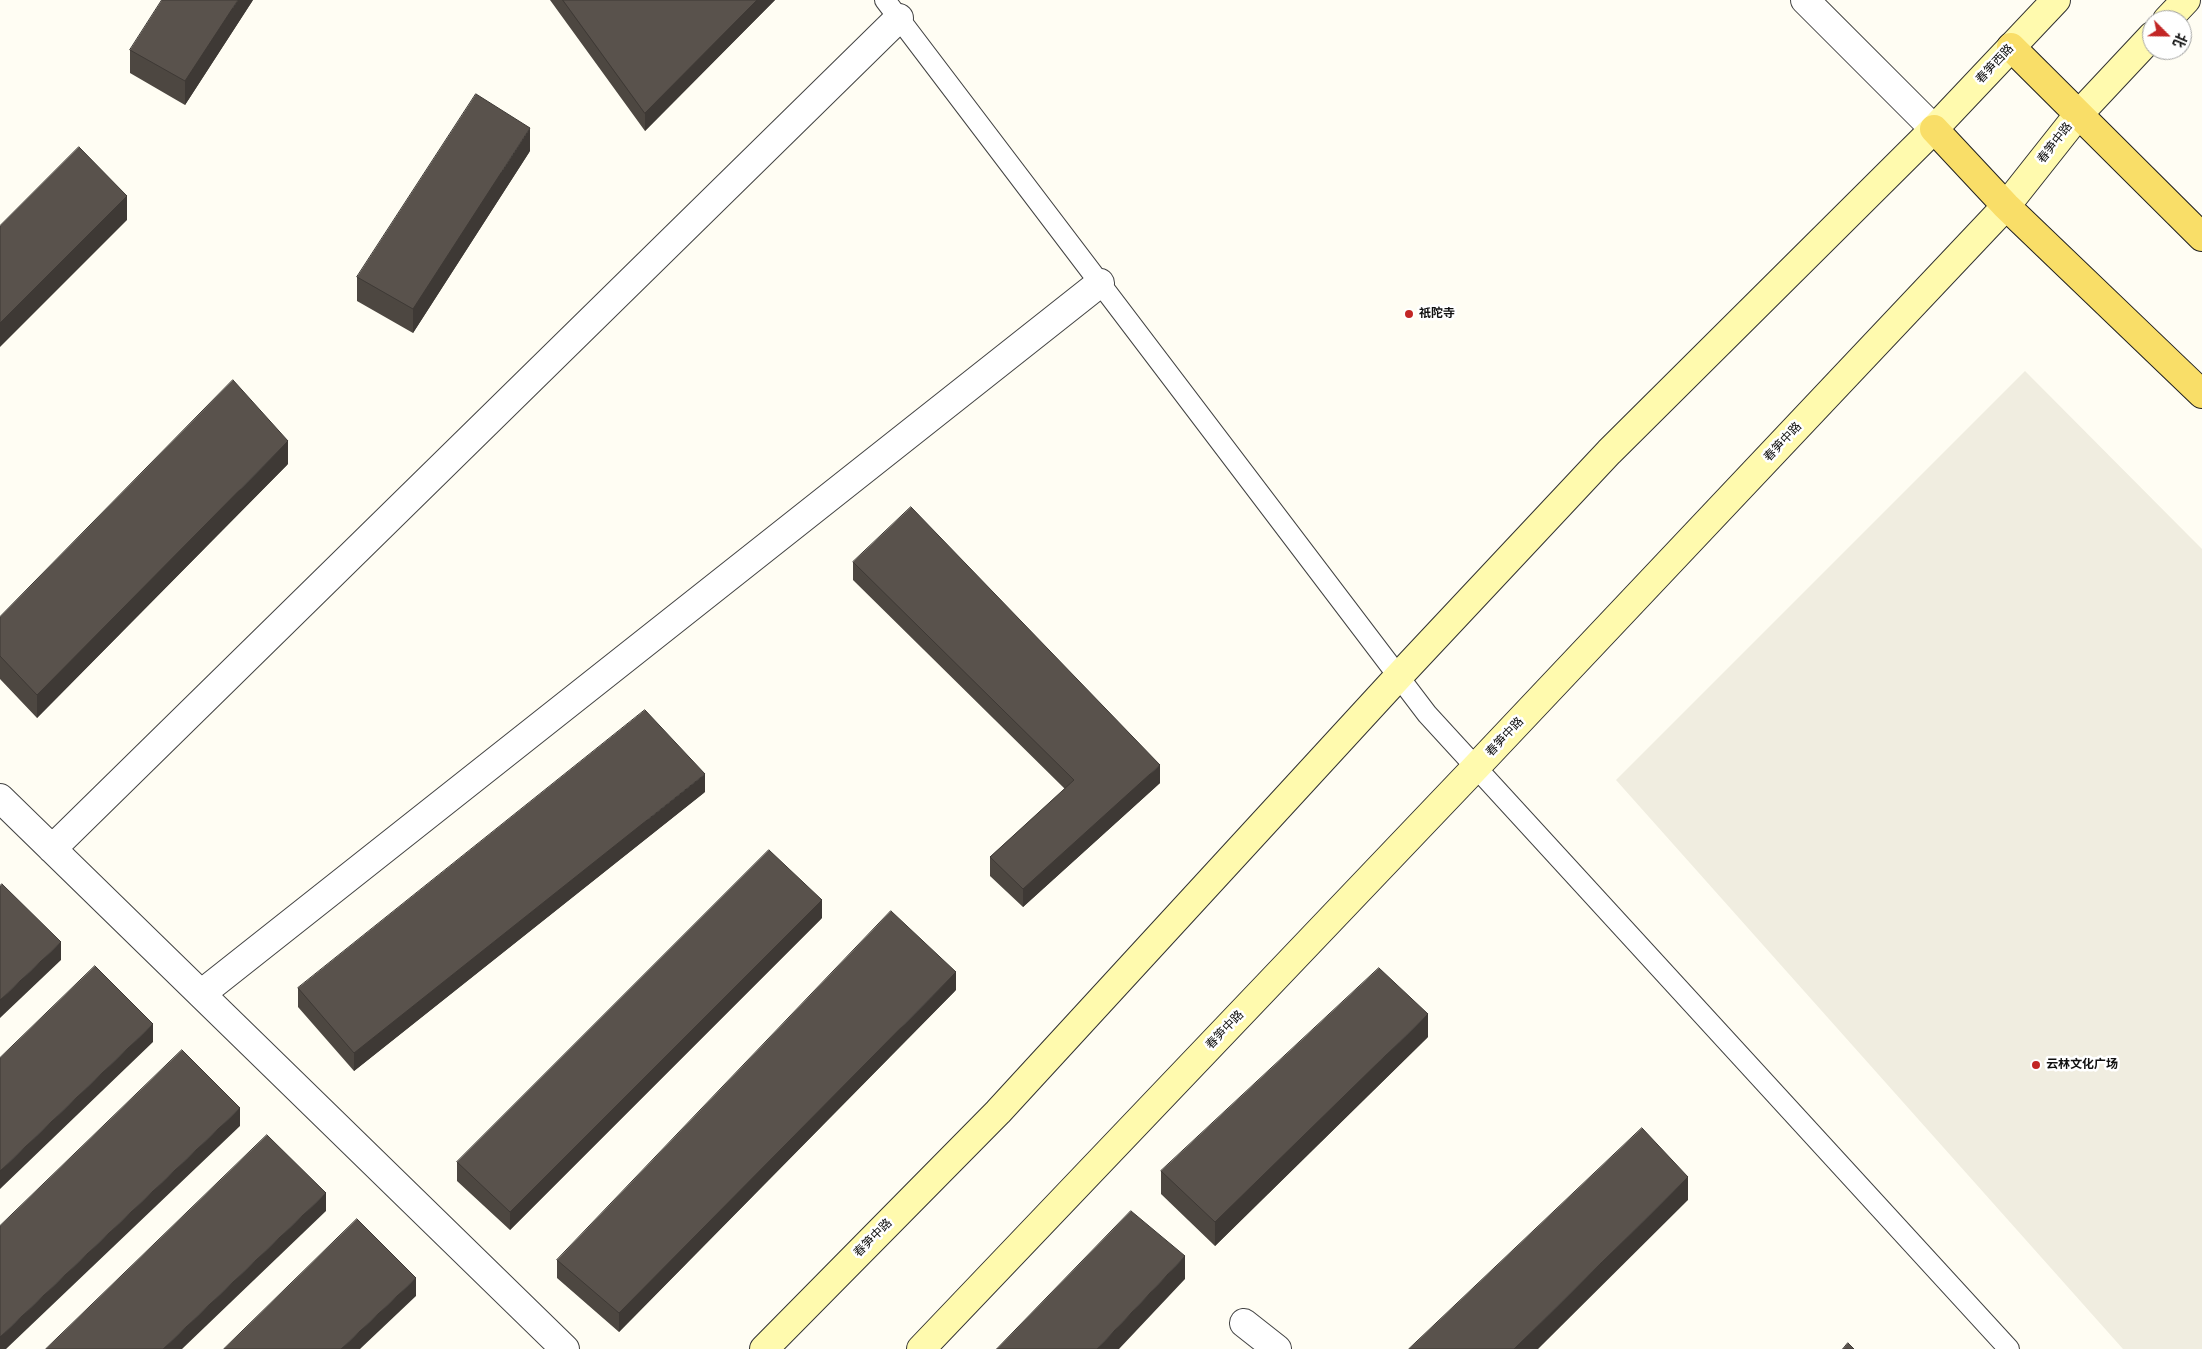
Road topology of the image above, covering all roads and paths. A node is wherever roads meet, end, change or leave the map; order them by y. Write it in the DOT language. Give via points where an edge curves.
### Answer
graph roads {
  1 [pos="1805,0"];
  2 [pos="2056,0"];
  3 [pos="2186,0"];
  4 [pos="892,9"];
  5 [pos="2176,10"];
  6 [pos="2011,47"];
  7 [pos="2142,47"];
  8 [pos="2078,114"];
  9 [pos="1934,129"];
  10 [pos="2006,206"];
  11 [pos="2202,237"];
  12 [pos="1100,283"];
  13 [pos="2202,394"];
  14 [pos="1398,677"];
  15 [pos="1476,767"];
  16 [pos="0,798"];
  17 [pos="52,848"];
  18 [pos="201,994"];
  19 [pos="1244,1323"];
  20 [pos="565,1349"];
  21 [pos="764,1349"];
  22 [pos="921,1349"];
  23 [pos="1277,1349"];
  24 [pos="2009,1349"];
  1 -- 9 [label="street"];
  2 -- 6 [label="main road, 春笋西路"];
  3 -- 5 [label="main road"];
  4 -- 12 [label="lane"];
  4 -- 17 [label="street"];
  6 -- 8 [label="main road"];
  6 -- 9 [label="main road, 春笋西路"];
  7 -- 8 [label="main road"];
  8 -- 10 [label="main road, 春笋中路"];
  8 -- 11 [label="main road"];
  9 -- 10 [label="main road"];
  9 -- 14 [label="main road, 春笋中路" via="1609,452"];
  10 -- 13 [label="main road"];
  10 -- 15 [label="main road, 春笋中路"];
  12 -- 14 [label="lane"];
  12 -- 18 [label="street"];
  14 -- 15 [label="lane"];
  14 -- 21 [label="main road, 春笋中路" via="998,1112"];
  15 -- 22 [label="main road, 春笋中路"];
  15 -- 24 [label="lane"];
  16 -- 17 [label="street"];
  17 -- 18 [label="street"];
  18 -- 20 [label="street"];
  19 -- 23 [label="street"];
}
